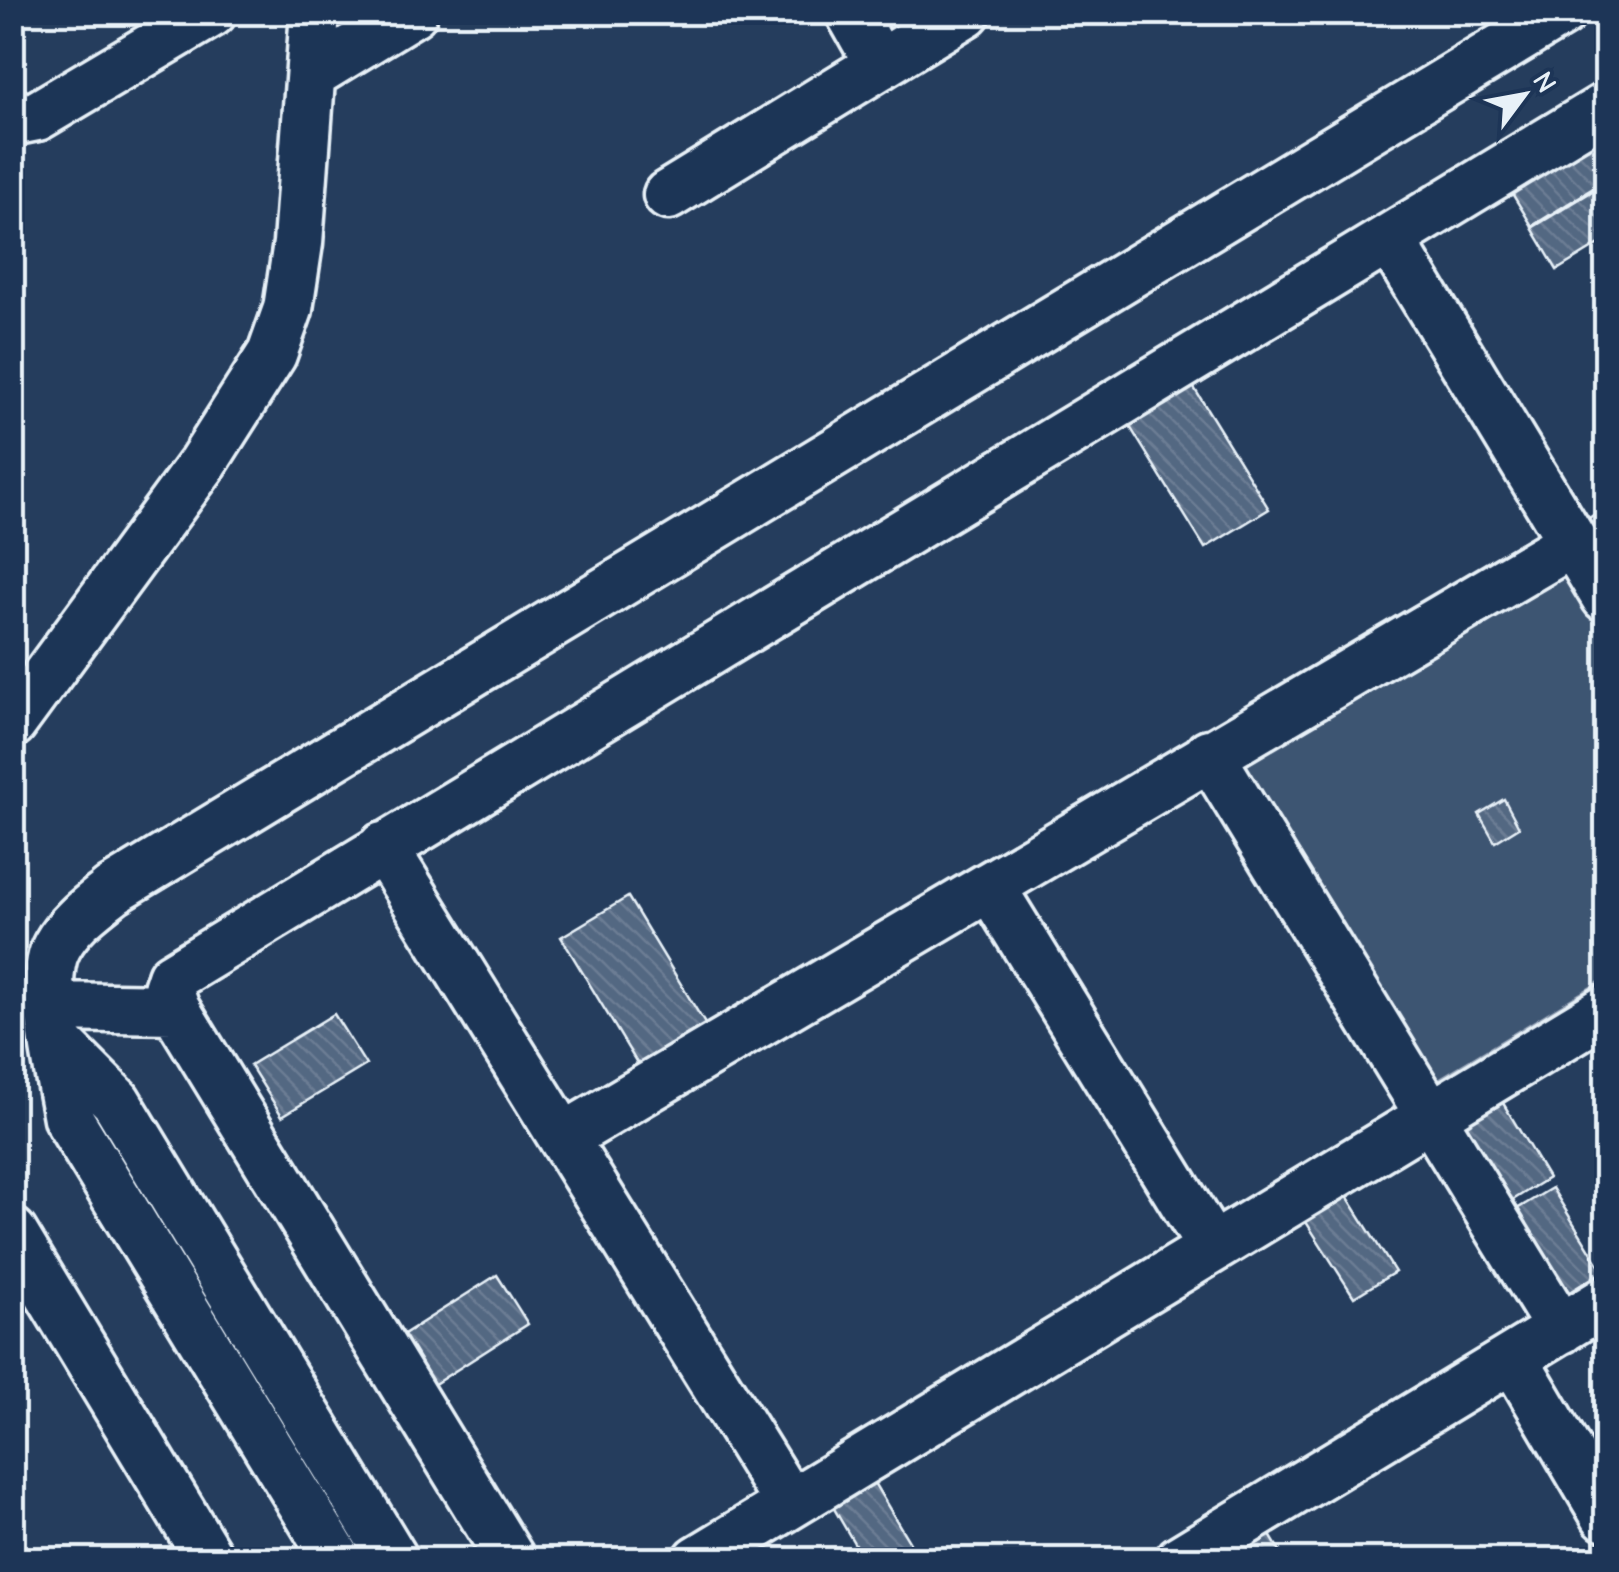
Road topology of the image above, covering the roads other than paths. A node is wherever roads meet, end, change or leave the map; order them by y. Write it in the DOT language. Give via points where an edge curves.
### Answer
graph roads {
  1 [pos="212,12"];
  2 [pos="315,12"];
  3 [pos="413,12"];
  4 [pos="850,12"];
  5 [pos="966,12"];
  6 [pos="1562,12"];
  7 [pos="880,65"];
  8 [pos="313,73"];
  9 [pos="1606,107"];
  10 [pos="12,112"];
  11 [pos="668,195"];
  12 [pos="1390,240"];
  13 [pos="1574,542"];
  14 [pos="1606,596"];
  15 [pos="12,722"];
  16 [pos="1209,754"];
  17 [pos="382,847"];
  18 [pos="990,886"];
  19 [pos="33,960"];
  20 [pos="175,1009"];
  21 [pos="1606,1010"];
  22 [pos="53,1023"];
  23 [pos="1431,1116"];
  24 [pos="563,1138"];
  25 [pos="12,1232"];
  26 [pos="1211,1246"];
  27 [pos="1606,1301"];
  28 [pos="1560,1329"];
  29 [pos="1513,1358"];
  30 [pos="789,1503"];
  31 [pos="1606,1516"];
  32 [pos="210,1560"];
  33 [pos="337,1560"];
  34 [pos="394,1560"];
  35 [pos="511,1560"];
  36 [pos="698,1560"];
  37 [pos="1180,1560"];
  1 -- 10 [label="street" via="37,116 22,119"];
  2 -- 8 [label="street"];
  3 -- 8 [label="street"];
  4 -- 7 [label="street"];
  5 -- 7 [label="street"];
  6 -- 19 [label="street" via="113,890 75,920 54,949"];
  7 -- 11 [label="street"];
  8 -- 15 [label="street" via="298,243 288,309 272,354 202,464"];
  9 -- 12 [label="street"];
  12 -- 13 [label="street"];
  12 -- 17 [label="street"];
  13 -- 14 [label="street"];
  13 -- 16 [label="street"];
  16 -- 18 [label="street"];
  16 -- 23 [label="street"];
  17 -- 20 [label="street" via="183,968 168,989"];
  17 -- 24 [label="street"];
  18 -- 24 [label="street"];
  18 -- 26 [label="street"];
  19 -- 22 [label="street"];
  20 -- 22 [label="street"];
  20 -- 35 [label="street"];
  21 -- 23 [label="street"];
  22 -- 33 [label="street" via="68,1118"];
  22 -- 34 [label="street" via="116,1102"];
  23 -- 26 [label="street"];
  23 -- 28 [label="street"];
  24 -- 30 [label="street"];
  25 -- 32 [label="street"];
  26 -- 30 [label="street"];
  27 -- 28 [label="street"];
  28 -- 29 [label="street"];
  29 -- 31 [label="street"];
  29 -- 37 [label="street"];
  30 -- 36 [label="street"];
}
